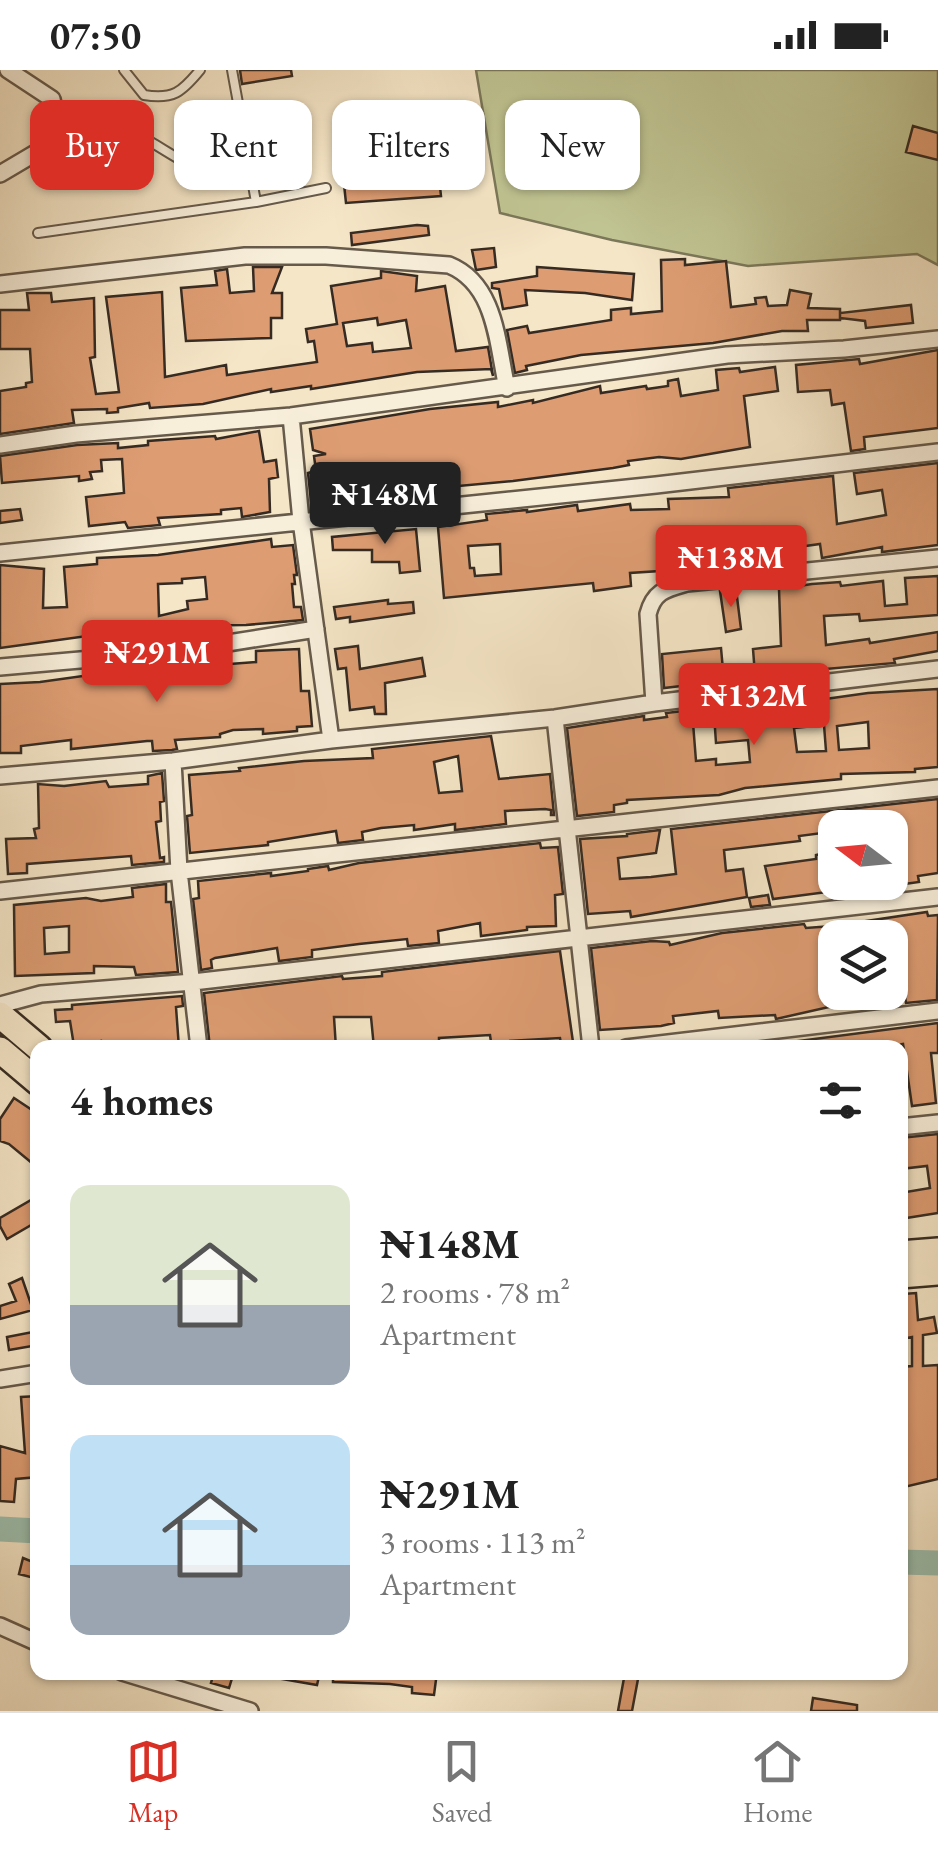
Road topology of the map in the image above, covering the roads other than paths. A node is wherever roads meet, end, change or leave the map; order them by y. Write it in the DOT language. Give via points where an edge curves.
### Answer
graph roads {
  1 [pos="8,70"];
  2 [pos="124,70"];
  3 [pos="200,70"];
  4 [pos="232,70"];
  5 [pos="34,77"];
  6 [pos="52,100"];
  7 [pos="238,100"];
  8 [pos="30,156"];
  9 [pos="0,174"];
  10 [pos="326,188"];
  11 [pos="255,190"];
  12 [pos="256,202"];
  13 [pos="38,233"];
  14 [pos="0,284"];
  15 [pos="938,339"];
  16 [pos="507,388"];
  17 [pos="290,416"];
  18 [pos="0,445"];
  19 [pos="938,452"];
  20 [pos="301,521"];
  21 [pos="0,553"];
  22 [pos="938,558"];
  23 [pos="316,630"];
  24 [pos="0,667"];
  25 [pos="938,669"];
  26 [pos="654,703"];
  27 [pos="555,718"];
  28 [pos="330,740"];
  29 [pos="172,762"];
  30 [pos="0,776"];
  31 [pos="938,788"];
  32 [pos="568,826"];
  33 [pos="179,870"];
  34 [pos="0,891"];
  35 [pos="938,897"];
  36 [pos="582,939"];
  37 [pos="193,982"];
  38 [pos="0,1005"];
  39 [pos="938,1011"];
  40 [pos="0,1015"];
  41 [pos="30,1040"];
  42 [pos="198,1040"];
  43 [pos="590,1040"];
  44 [pos="739,1040"];
  45 [pos="0,1050"];
  46 [pos="30,1075"];
  47 [pos="938,1123"];
  48 [pos="908,1126"];
  49 [pos="938,1252"];
  50 [pos="908,1254"];
  51 [pos="938,1272"];
  52 [pos="908,1274"];
  53 [pos="30,1374"];
  54 [pos="0,1379"];
  55 [pos="0,1626"];
  56 [pos="30,1639"];
  57 [pos="148,1680"];
  58 [pos="250,1711"];
  1 -- 5 [label="street"];
  2 -- 3 [label="lane" via="144,94 165,99 181,93"];
  4 -- 7 [label="lane"];
  5 -- 6 [label="street"];
  8 -- 9 [label="street"];
  10 -- 12 [label="lane"];
  11 -- 12 [label="lane"];
  12 -- 13 [label="lane"];
  14 -- 16 [label="street" via="245,256 448,266 466,272 482,293"];
  15 -- 16 [label="street" via="727,355"];
  16 -- 17 [label="street"];
  17 -- 18 [label="street"];
  17 -- 20 [label="street"];
  19 -- 20 [label="street"];
  20 -- 21 [label="street"];
  20 -- 23 [label="street"];
  22 -- 26 [label="street" via="659,591 648,614"];
  23 -- 24 [label="street"];
  23 -- 28 [label="street"];
  25 -- 26 [label="street"];
  26 -- 27 [label="street"];
  27 -- 28 [label="street"];
  27 -- 32 [label="street"];
  28 -- 29 [label="street"];
  29 -- 30 [label="street"];
  29 -- 33 [label="street"];
  31 -- 32 [label="street"];
  32 -- 33 [label="street"];
  32 -- 36 [label="street"];
  33 -- 34 [label="street"];
  33 -- 37 [label="street"];
  35 -- 36 [label="street"];
  36 -- 37 [label="street"];
  36 -- 43 [label="street"];
  37 -- 38 [label="street" via="42,994"];
  37 -- 42 [label="street"];
  39 -- 44 [label="street"];
  40 -- 41 [label="main road"];
  45 -- 46 [label="main road"];
  47 -- 48 [label="street"];
  49 -- 50 [label="main road"];
  51 -- 52 [label="main road"];
  53 -- 54 [label="street"];
  55 -- 56 [label="street"];
  57 -- 58 [label="street"];
}
